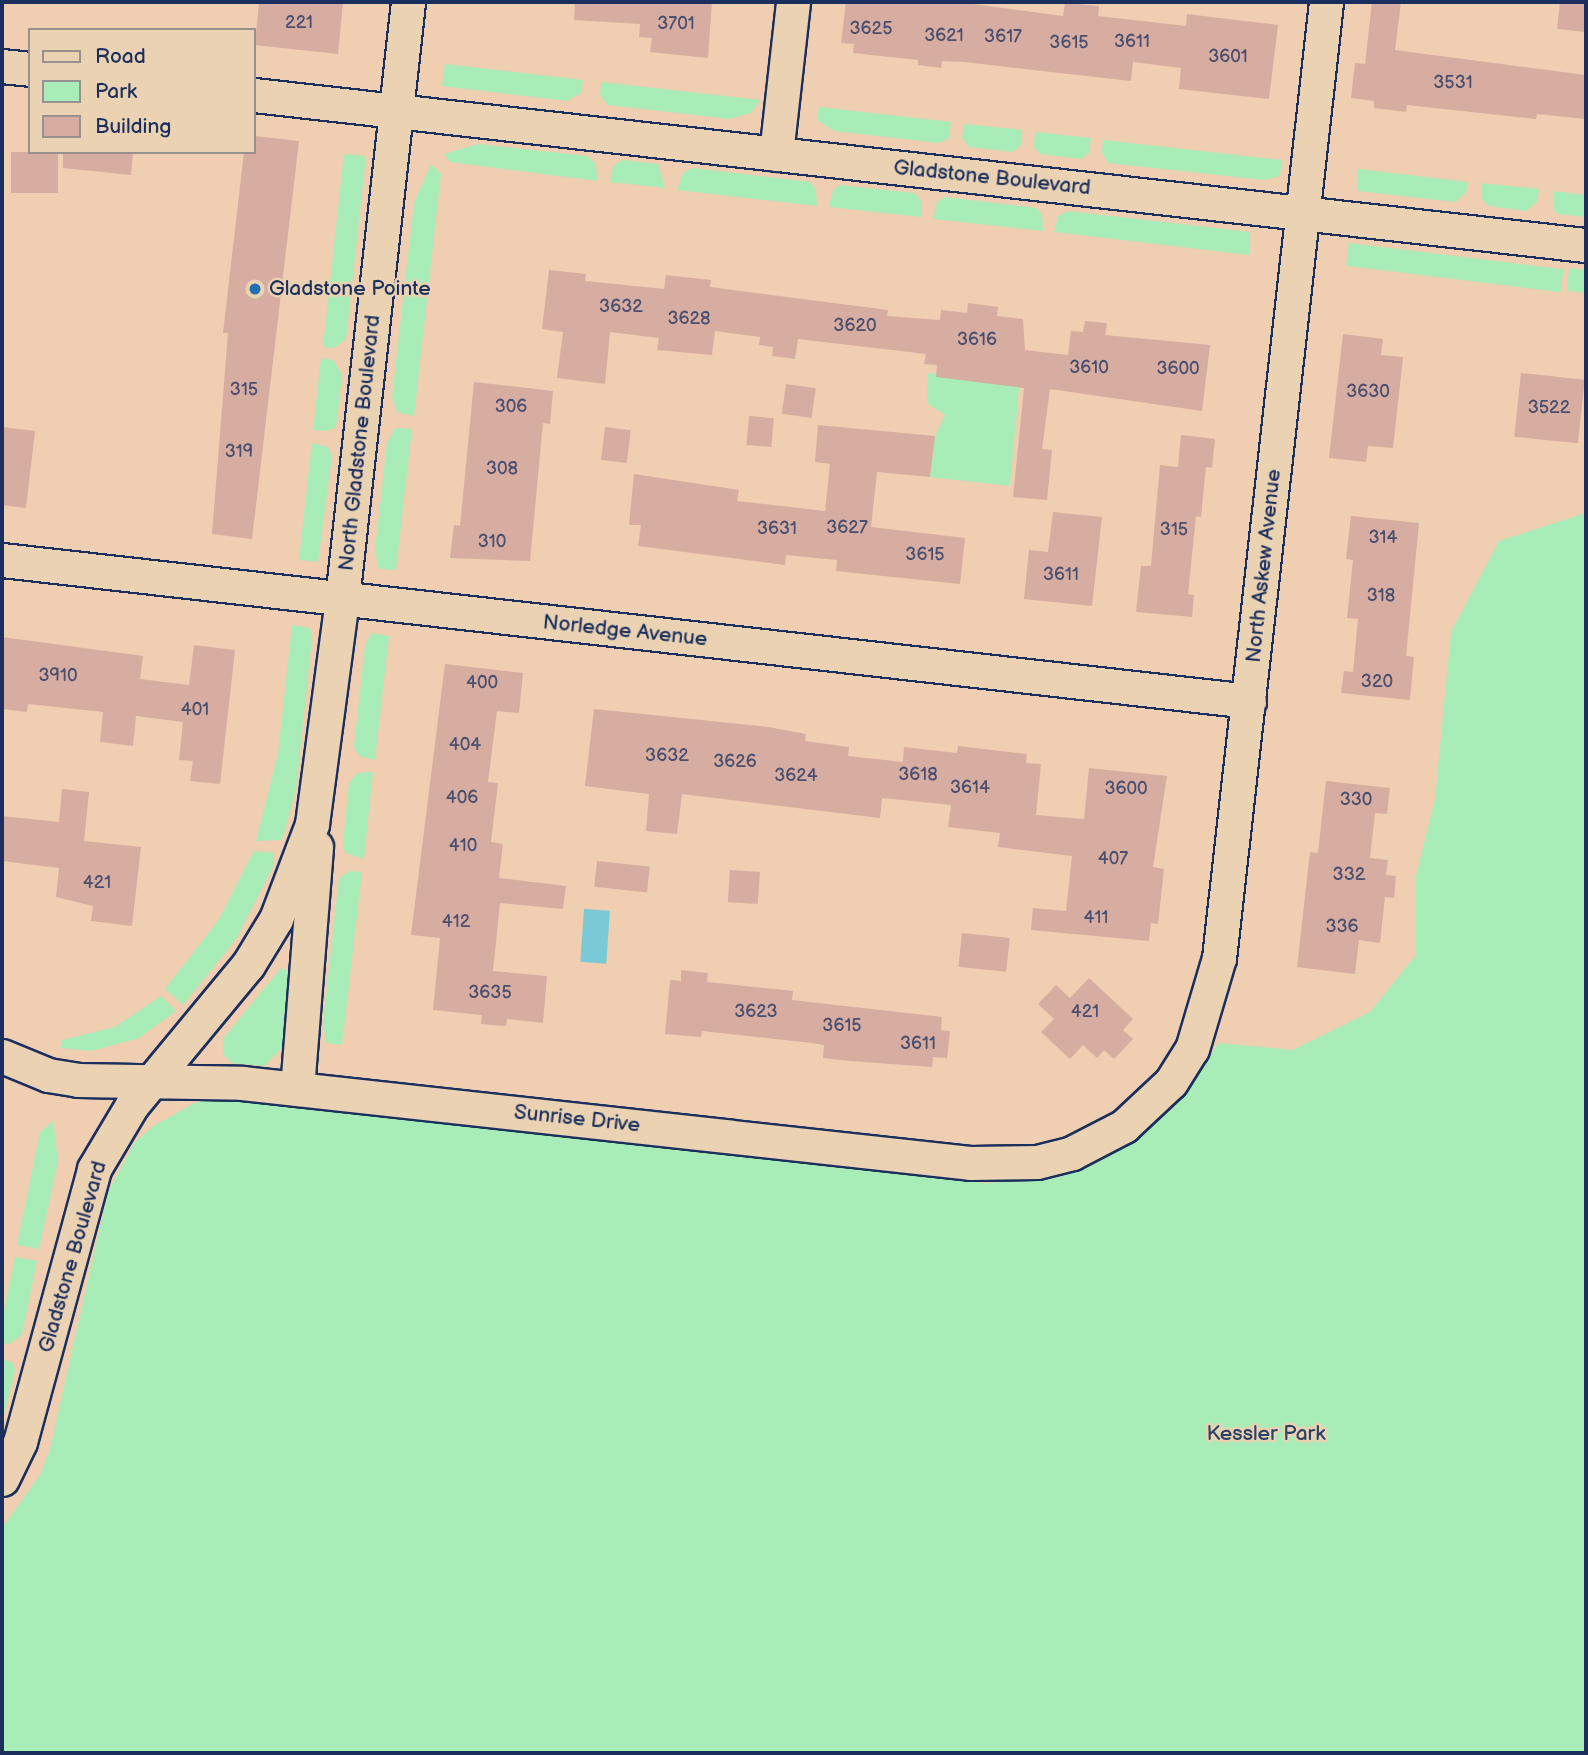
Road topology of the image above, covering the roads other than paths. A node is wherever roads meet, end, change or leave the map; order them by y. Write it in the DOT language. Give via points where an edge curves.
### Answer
graph roads {
  1 [pos="408,2"];
  2 [pos="793,2"];
  3 [pos="1326,2"];
  4 [pos="2,66"];
  5 [pos="28,69"];
  6 [pos="256,95"];
  7 [pos="398,111"];
  8 [pos="776,154"];
  9 [pos="1303,213"];
  10 [pos="1586,245"];
  11 [pos="2,560"];
  12 [pos="342,599"];
  13 [pos="1249,701"];
  14 [pos="321,775"];
  15 [pos="204,1020"];
  16 [pos="2,1056"];
  17 [pos="154,1078"];
  18 [pos="297,1088"];
  19 [pos="1143,1110"];
  20 [pos="2,1479"];
  1 -- 7 [label="street, North Gladstone Boulevard"];
  2 -- 8 [label="street"];
  3 -- 9 [label="street, North Askew Avenue"];
  4 -- 5 [label="street"];
  6 -- 7 [label="street, Gladstone Boulevard"];
  7 -- 8 [label="street, Gladstone Boulevard"];
  7 -- 12 [label="street, North Gladstone Boulevard"];
  8 -- 9 [label="street, Gladstone Boulevard"];
  9 -- 10 [label="street, Gladstone Boulevard"];
  9 -- 13 [label="street, North Askew Avenue"];
  11 -- 12 [label="street, Norledge Avenue"];
  12 -- 13 [label="street, Norledge Avenue"];
  12 -- 14 [label="street, North Gladstone Boulevard"];
  13 -- 19 [label="street, North Askew Avenue" via="1226,904 1209,1003 1192,1049 1171,1082"];
  14 -- 15 [label="street, North Gladstone Boulevard" via="298,869 275,919 248,965"];
  14 -- 18 [label="street, North Gladstone Boulevard"];
  15 -- 17 [label="street, Gladstone Boulevard"];
  16 -- 17 [label="street, Sunrise Drive" via="47,1075 78,1080"];
  17 -- 18 [label="street, Sunrise Drive"];
  17 -- 20 [label="street, Gladstone Boulevard" via="112,1133 94,1170 20,1442"];
  18 -- 19 [label="street, Sunrise Drive" via="1001,1164 1037,1162 1072,1153 1102,1140"];
}
